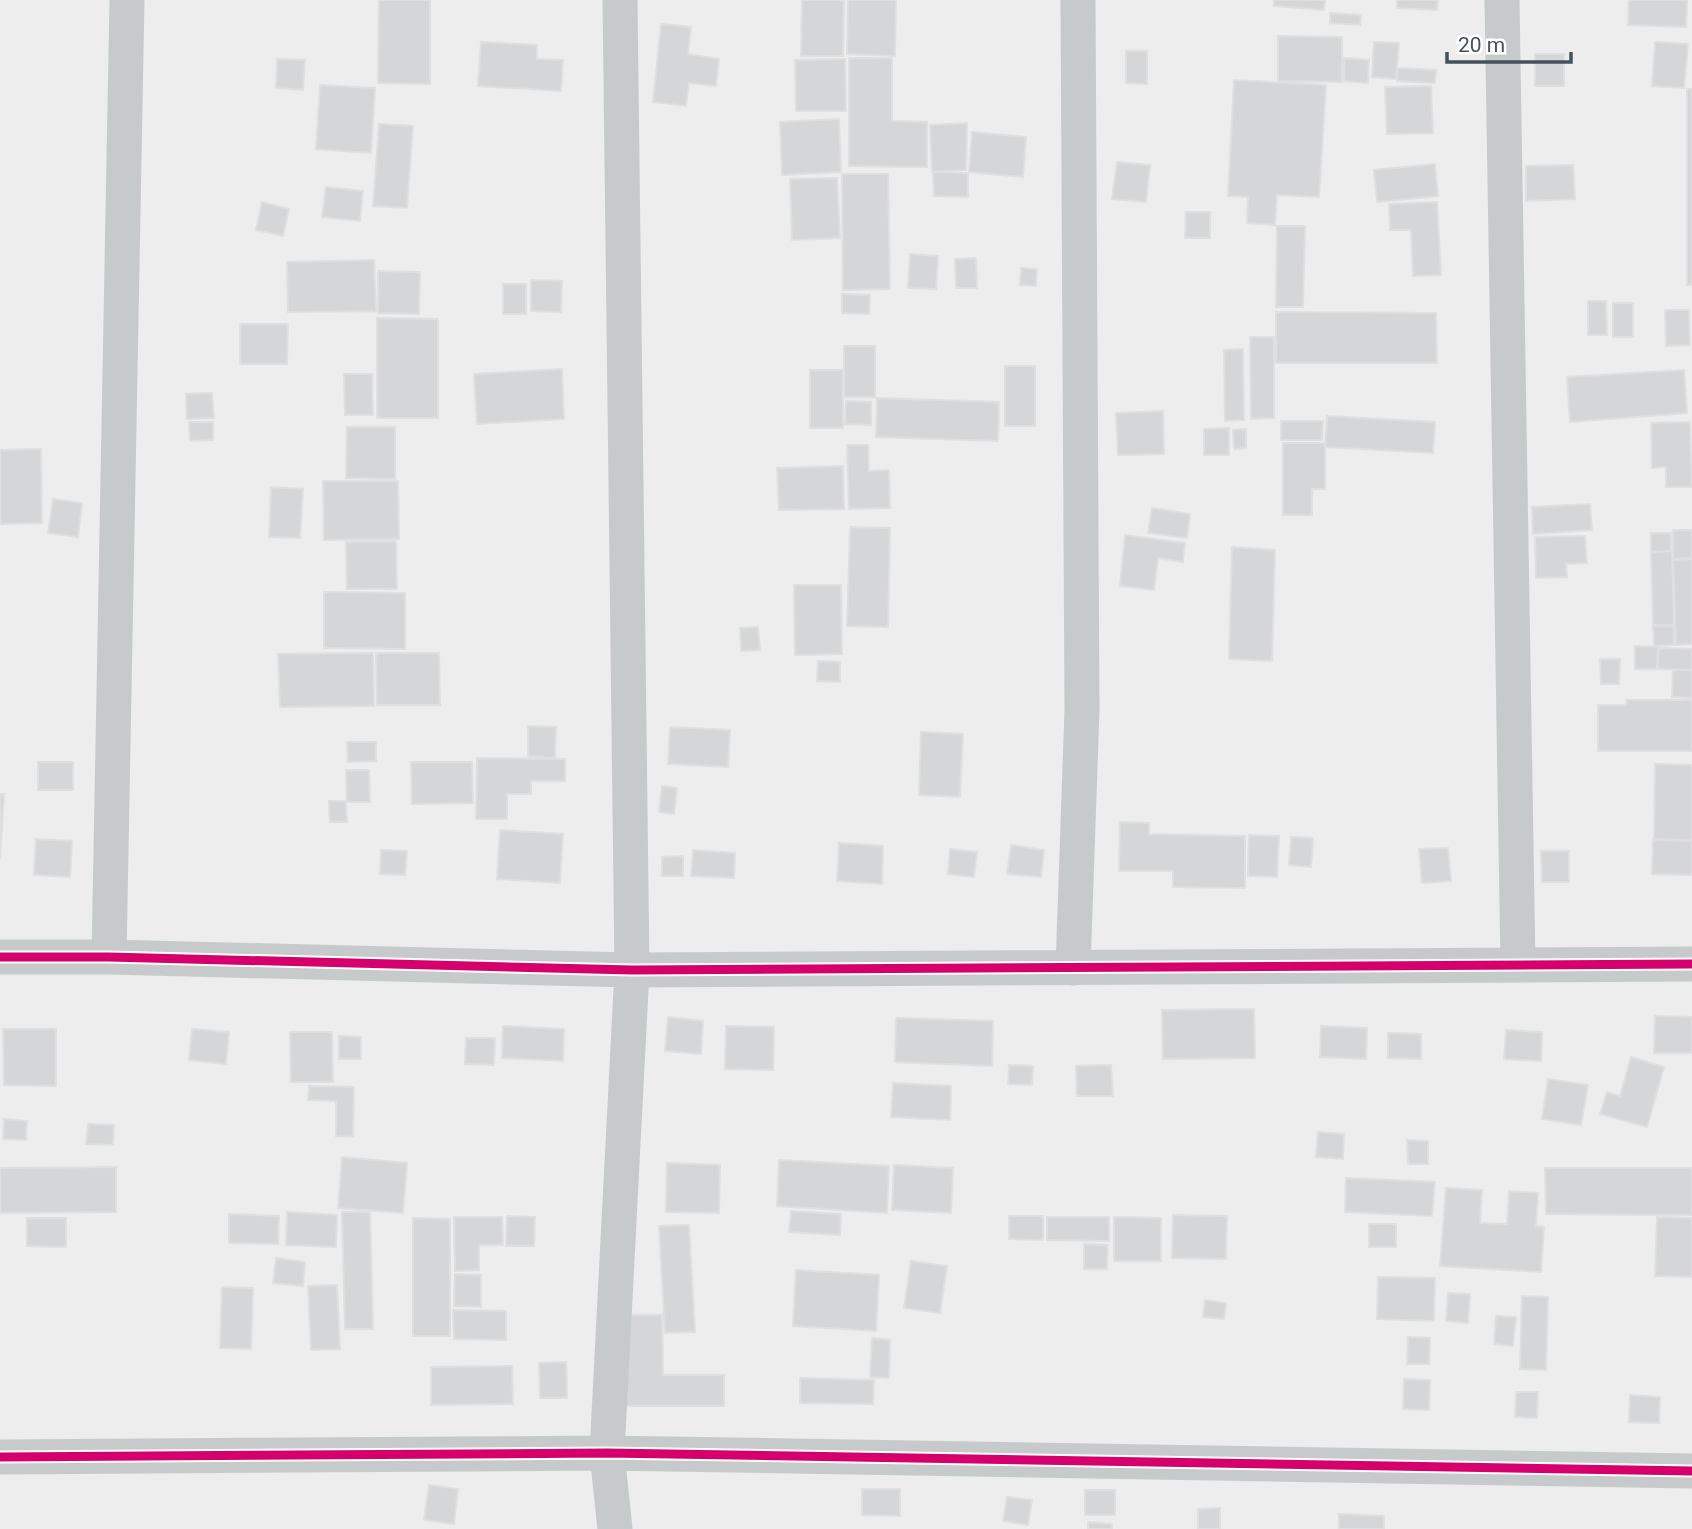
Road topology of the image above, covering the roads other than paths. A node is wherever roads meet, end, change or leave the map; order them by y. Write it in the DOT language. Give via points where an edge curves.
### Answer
graph roads {
  1 [pos="127,0"];
  2 [pos="621,0"];
  3 [pos="1077,0"];
  4 [pos="1502,0"];
  5 [pos="0,957"];
  6 [pos="109,957"];
  7 [pos="1692,964"];
  8 [pos="1518,965"];
  9 [pos="1073,968"];
  10 [pos="632,970"];
  11 [pos="607,1453"];
  12 [pos="0,1457"];
  13 [pos="1692,1471"];
  14 [pos="615,1529"];
  1 -- 6 [label="street"];
  2 -- 10 [label="street"];
  3 -- 9 [label="street" via="1082,710"];
  4 -- 8 [label="street"];
  5 -- 6 [label="street"];
  6 -- 10 [label="street"];
  7 -- 8 [label="street"];
  8 -- 9 [label="street"];
  9 -- 10 [label="street"];
  10 -- 11 [label="street"];
  11 -- 12 [label="street"];
  11 -- 13 [label="street"];
  11 -- 14 [label="street"];
}
